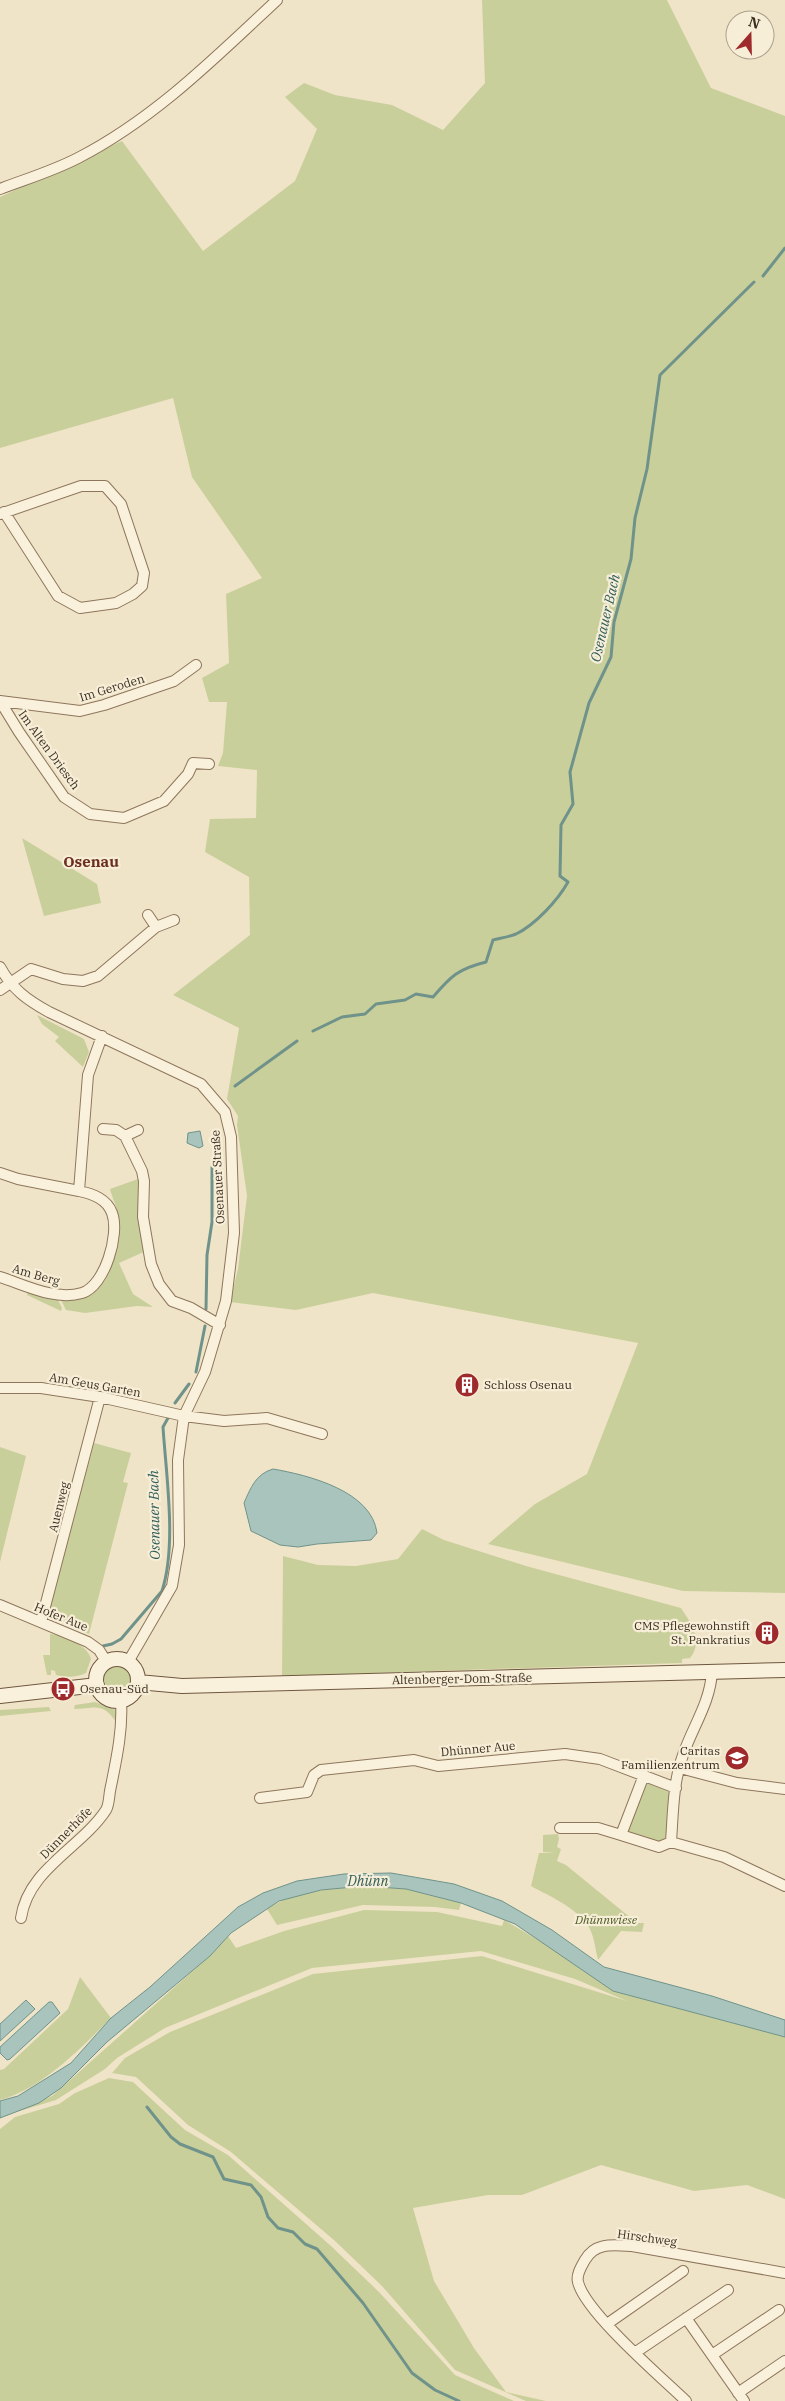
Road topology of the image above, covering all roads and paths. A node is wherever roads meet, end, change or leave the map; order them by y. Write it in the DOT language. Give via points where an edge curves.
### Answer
graph roads {
  1 [pos="277,0"];
  2 [pos="0,189"];
  3 [pos="2,513"];
  4 [pos="196,665"];
  5 [pos="0,701"];
  6 [pos="209,764"];
  7 [pos="148,914"];
  8 [pos="174,920"];
  9 [pos="156,927"];
  10 [pos="0,968"];
  11 [pos="5,987"];
  12 [pos="102,1036"];
  13 [pos="103,1128"];
  14 [pos="138,1130"];
  15 [pos="125,1136"];
  16 [pos="0,1173"];
  17 [pos="79,1191"];
  18 [pos="0,1277"];
  19 [pos="220,1325"];
  20 [pos="0,1388"];
  21 [pos="100,1396"];
  22 [pos="184,1416"];
  23 [pos="322,1434"];
  24 [pos="0,1606"];
  25 [pos="41,1622"];
  26 [pos="106,1661"];
  27 [pos="128,1662"];
  28 [pos="785,1670"];
  29 [pos="712,1672"];
  30 [pos="138,1682"];
  31 [pos="97,1685"];
  32 [pos="0,1696"];
  33 [pos="121,1701"];
  34 [pos="680,1768"];
  35 [pos="644,1775"];
  36 [pos="676,1788"];
  37 [pos="785,1789"];
  38 [pos="260,1798"];
  39 [pos="560,1828"];
  40 [pos="621,1835"];
  41 [pos="671,1842"];
  42 [pos="784,1883"];
  43 [pos="21,1918"];
  44 [pos="683,2271"];
  45 [pos="785,2273"];
  46 [pos="728,2290"];
  47 [pos="779,2310"];
  48 [pos="686,2318"];
  49 [pos="607,2324"];
  50 [pos="636,2352"];
  51 [pos="712,2355"];
  52 [pos="785,2361"];
  53 [pos="741,2397"];
  54 [pos="686,2401"];
  1 -- 2 [label="street" via="168,100 112,139 77,159"];
  3 -- 3 [label="street" via="81,486 106,486 121,504 144,573 142,586 116,603 80,608 58,596"];
  4 -- 5 [label="street, Im Geroden" via="174,681 80,711"];
  5 -- 6 [label="street, Im Alten Driesch" via="64,797 90,814 124,818 164,801 193,764"];
  7 -- 9 [label="street"];
  8 -- 9 [label="street"];
  9 -- 11 [label="street" via="98,976 83,981 63,980 31,969"];
  10 -- 11 [label="street, Osenauer Straße"];
  11 -- 12 [label="street, Osenauer Straße"];
  12 -- 17 [label="street" via="88,1075"];
  12 -- 19 [label="street, Osenauer Straße" via="201,1084 225,1112 231,1137 234,1233"];
  13 -- 15 [label="street" via="116,1130"];
  14 -- 15 [label="street"];
  15 -- 19 [label="street" via="144,1181 143,1217 151,1264 159,1284 172,1302 191,1308"];
  16 -- 17 [label="street, Am Berg"];
  17 -- 18 [label="street, Am Berg" via="105,1202 113,1214 109,1260 97,1285 82,1293 61,1296"];
  19 -- 22 [label="street, Osenauer Straße" via="205,1372"];
  20 -- 21 [label="street, Am Geus Garten" via="42,1388"];
  21 -- 22 [label="street, Am Geus Garten"];
  21 -- 25 [label="street, Auenweg"];
  22 -- 23 [label="street" via="224,1420 267,1418"];
  22 -- 27 [label="street, Osenauer Straße" via="178,1460 179,1545 172,1586"];
  24 -- 25 [label="street, Hofer Aue"];
  25 -- 26 [label="street, Hofer Aue" via="88,1642"];
  26 -- 27 [label="main road" via="117,1658"];
  26 -- 31 [label="main road" via="98,1670"];
  27 -- 30 [label="main road" via="135,1669"];
  28 -- 29 [label="main road, Altenberger-Dom-Straße"];
  29 -- 30 [label="main road, Altenberger-Dom-Straße" via="182,1686"];
  29 -- 34 [label="street" via="710,1691"];
  30 -- 33 [label="main road" via="134,1694"];
  31 -- 32 [label="main road"];
  31 -- 33 [label="main road" via="107,1698"];
  33 -- 43 [label="street, Dünnerhöfe" via="122,1717 108,1808 27,1893"];
  34 -- 36 [label="street"];
  34 -- 37 [label="street" via="737,1783"];
  35 -- 36 [label="street, Dhünner Aue"];
  35 -- 38 [label="street, Dhünner Aue" via="600,1759 565,1754 438,1766 414,1760 321,1770 314,1775 307,1792"];
  35 -- 40 [label="street"];
  36 -- 41 [label="street"];
  39 -- 40 [label="street" via="598,1828"];
  40 -- 41 [label="street" via="659,1847"];
  41 -- 42 [label="street" via="724,1857"];
  44 -- 49 [label="street"];
  45 -- 49 [label="street, Hirschweg" via="632,2246 596,2247 588,2254 578,2280 586,2300"];
  46 -- 48 [label="street"];
  47 -- 51 [label="street"];
  48 -- 50 [label="street"];
  48 -- 51 [label="street"];
  49 -- 50 [label="street, Hirschweg"];
  50 -- 54 [label="street, Hirschweg"];
  51 -- 53 [label="street"];
  52 -- 53 [label="street"];
}
